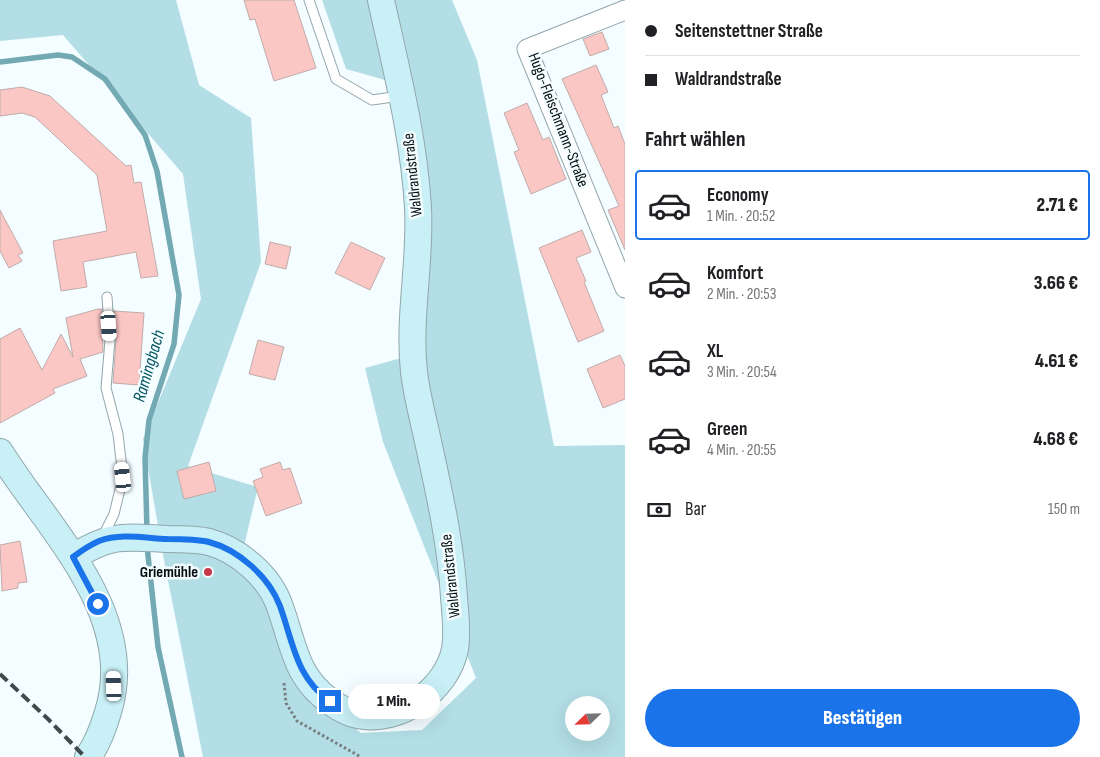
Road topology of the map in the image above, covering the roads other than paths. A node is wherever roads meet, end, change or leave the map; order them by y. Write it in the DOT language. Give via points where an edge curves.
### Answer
graph roads {
  1 [pos="309,0"];
  2 [pos="381,0"];
  3 [pos="625,10"];
  4 [pos="403,96"];
  5 [pos="625,288"];
  6 [pos="107,297"];
  7 [pos="0,452"];
  8 [pos="111,539"];
  9 [pos="73,557"];
  10 [pos="88,757"];
  1 -- 4 [label="lane" via="336,79 372,100"];
  2 -- 4 [label="street, Waldrandstraße"];
  3 -- 5 [label="street, Hugo-Fleischmann-Straße" via="527,49"];
  4 -- 8 [label="street, Waldrandstraße" via="414,158 418,210 412,334 414,372 444,517 453,578 455,650 448,669 434,688 400,711 378,716 358,715 339,708 306,679 280,605 269,585 239,556 208,542"];
  6 -- 8 [label="lane" via="110,340 106,388 118,434 123,477"];
  7 -- 9 [label="street"];
  8 -- 9 [label="street"];
  9 -- 10 [label="street" via="104,616 114,662 110,708"];
}
